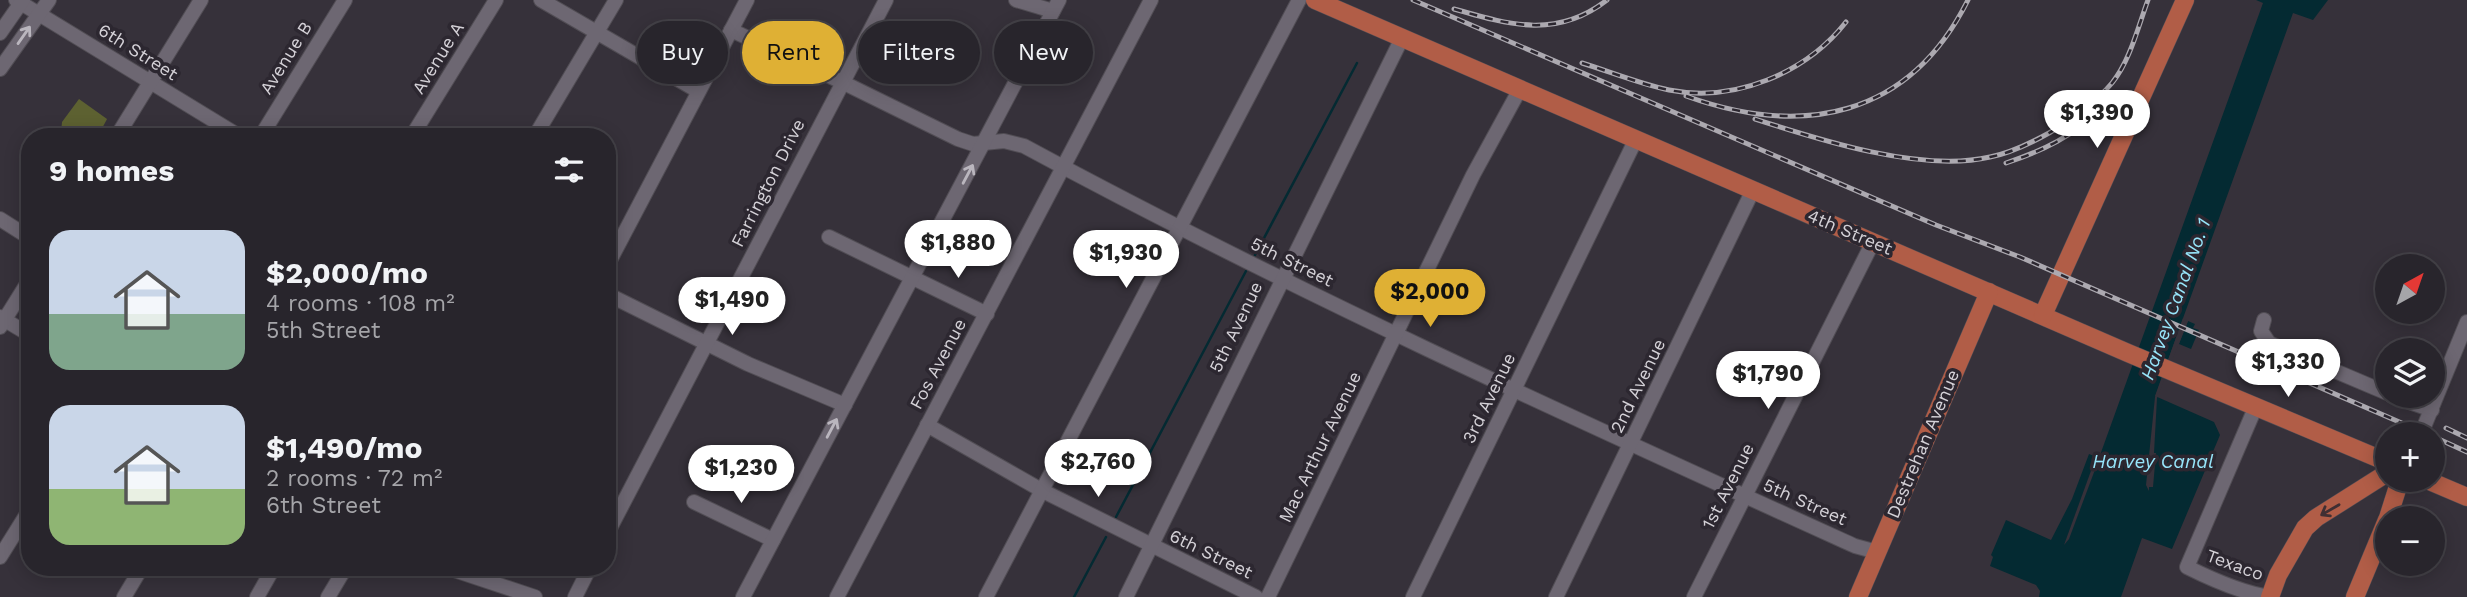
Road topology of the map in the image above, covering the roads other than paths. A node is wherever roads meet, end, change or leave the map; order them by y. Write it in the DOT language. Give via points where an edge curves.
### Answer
graph roads {
  1 [pos="49,0"];
  2 [pos="201,0"];
  3 [pos="345,0"];
  4 [pos="496,0"];
  5 [pos="541,0"];
  6 [pos="616,0"];
  7 [pos="747,0"];
  8 [pos="886,0"];
  9 [pos="1016,0"];
  10 [pos="1151,0"];
  11 [pos="1299,0"];
  12 [pos="1315,0"];
  13 [pos="2185,0"];
  14 [pos="20,1"];
  15 [pos="1056,6"];
  16 [pos="39,14"];
  17 [pos="731,30"];
  18 [pos="0,33"];
  19 [pos="596,33"];
  20 [pos="742,35"];
  21 [pos="1402,38"];
  22 [pos="0,69"];
  23 [pos="844,78"];
  24 [pos="150,82"];
  25 [pos="844,83"];
  26 [pos="841,84"];
  27 [pos="1520,89"];
  28 [pos="698,91"];
  29 [pos="122,128"];
  30 [pos="226,128"];
  31 [pos="266,128"];
  32 [pos="417,128"];
  33 [pos="540,128"];
  34 [pos="1636,139"];
  35 [pos="985,143"];
  36 [pos="1064,167"];
  37 [pos="1754,190"];
  38 [pos="0,219"];
  39 [pos="1179,227"];
  40 [pos="21,232"];
  41 [pos="829,237"];
  42 [pos="1873,242"];
  43 [pos="616,248"];
  44 [pos="913,278"];
  45 [pos="1281,278"];
  46 [pos="21,292"];
  47 [pos="1989,292"];
  48 [pos="616,298"];
  49 [pos="987,314"];
  50 [pos="2043,315"];
  51 [pos="2264,320"];
  52 [pos="1,321"];
  53 [pos="2467,322"];
  54 [pos="21,331"];
  55 [pos="1397,333"];
  56 [pos="707,344"];
  57 [pos="2375,388"];
  58 [pos="1515,389"];
  59 [pos="845,405"];
  60 [pos="2256,406"];
  61 [pos="2427,408"];
  62 [pos="2432,410"];
  63 [pos="2426,422"];
  64 [pos="927,425"];
  65 [pos="1631,444"];
  66 [pos="2375,457"];
  67 [pos="2375,481"];
  68 [pos="2445,488"];
  69 [pos="1043,491"];
  70 [pos="1744,496"];
  71 [pos="2467,497"];
  72 [pos="694,502"];
  73 [pos="616,517"];
  74 [pos="21,523"];
  75 [pos="773,540"];
  76 [pos="1151,546"];
  77 [pos="2375,548"];
  78 [pos="1877,552"];
  79 [pos="0,557"];
  80 [pos="137,576"];
  81 [pos="269,576"];
  82 [pos="341,576"];
  83 [pos="472,576"];
  84 [pos="586,576"];
  85 [pos="124,597"];
  86 [pos="257,597"];
  87 [pos="328,597"];
  88 [pos="535,597"];
  89 [pos="575,597"];
  90 [pos="743,597"];
  91 [pos="837,597"];
  92 [pos="986,597"];
  93 [pos="1126,597"];
  94 [pos="1256,597"];
  95 [pos="1268,597"];
  96 [pos="1413,597"];
  97 [pos="1556,597"];
  98 [pos="1694,597"];
  99 [pos="1857,597"];
  100 [pos="2270,597"];
  101 [pos="2355,597"];
  1 -- 16 [label="street"];
  2 -- 24 [label="street"];
  3 -- 31 [label="street, Avenue B"];
  4 -- 32 [label="street, Avenue A"];
  5 -- 19 [label="street"];
  6 -- 19 [label="street"];
  7 -- 17 [label="street"];
  8 -- 23 [label="street, Farrington Drive"];
  9 -- 15 [label="street"];
  10 -- 36 [label="street, Fos Avenue"];
  11 -- 39 [label="street"];
  12 -- 21 [label="main road, 4th Street"];
  13 -- 50 [label="main road"];
  14 -- 16 [label="street, 6th Street"];
  14 -- 18 [label="street"];
  15 -- 35 [label="street"];
  22 -- 16 [label="street, one-way"];
  16 -- 24 [label="street, 6th Street"];
  17 -- 20 [label="street, 5th Street"];
  17 -- 28 [label="street"];
  19 -- 28 [label="street"];
  19 -- 33 [label="street"];
  21 -- 27 [label="main road, 4th Street"];
  21 -- 45 [label="street, 5th Avenue"];
  24 -- 29 [label="street"];
  24 -- 30 [label="street, 6th Street"];
  25 -- 35 [label="street, 5th Street" via="958,139"];
  26 -- 56 [label="street, Farrington Drive"];
  27 -- 34 [label="main road, 4th Street"];
  27 -- 55 [label="street, Mac Arthur Avenue"];
  28 -- 43 [label="street"];
  34 -- 37 [label="main road, 4th Street"];
  34 -- 58 [label="street, 3rd Avenue"];
  35 -- 36 [label="street, 5th Street" via="1024,146"];
  44 -- 35 [label="street, one-way"];
  36 -- 39 [label="street, 5th Street"];
  36 -- 49 [label="street, Fos Avenue"];
  37 -- 42 [label="main road, 4th Street"];
  37 -- 65 [label="street, 2nd Avenue"];
  38 -- 40 [label="street"];
  39 -- 45 [label="street, 5th Street"];
  39 -- 69 [label="street"];
  41 -- 44 [label="street"];
  42 -- 47 [label="main road, 4th Street"];
  42 -- 70 [label="street, 1st Avenue"];
  44 -- 49 [label="street"];
  44 -- 59 [label="street"];
  45 -- 55 [label="street, 5th Street"];
  45 -- 76 [label="street, 5th Avenue"];
  46 -- 52 [label="street"];
  47 -- 50 [label="main road, 4th Street"];
  47 -- 78 [label="main road, Destrehan Avenue"];
  48 -- 56 [label="street"];
  49 -- 64 [label="street, Fos Avenue"];
  50 -- 60 [label="main road, 4th Street"];
  51 -- 57 [label="street" via="2260,331 2269,343"];
  52 -- 54 [label="street"];
  53 -- 62 [label="street"];
  55 -- 58 [label="street, 5th Street"];
  55 -- 95 [label="street, Mac Arthur Avenue"];
  56 -- 59 [label="street"];
  56 -- 73 [label="street, Farrington Drive"];
  58 -- 65 [label="street, 5th Street"];
  58 -- 96 [label="street, 3rd Avenue"];
  75 -- 59 [label="street, one-way"];
  60 -- 66 [label="main road, 4th Street"];
  60 -- 100 [label="street, Texaco" via="2188,567"];
  61 -- 62 [label="street"];
  62 -- 63 [label="street"];
  64 -- 69 [label="street, 6th Street"];
  64 -- 91 [label="street, Fos Avenue"];
  65 -- 70 [label="street, 5th Street"];
  65 -- 97 [label="street, 2nd Avenue"];
  67 -- 100 [label="main road, one-way" via="2305,528"];
  68 -- 71 [label="main road"];
  69 -- 76 [label="street, 6th Street"];
  69 -- 92 [label="street"];
  70 -- 78 [label="street, 5th Street"];
  70 -- 98 [label="street, 1st Avenue"];
  72 -- 75 [label="street"];
  74 -- 79 [label="street"];
  75 -- 90 [label="street"];
  76 -- 93 [label="street, 5th Avenue"];
  76 -- 94 [label="street, 6th Street"];
  77 -- 101 [label="main road"];
  78 -- 99 [label="main road, Destrehan Avenue"];
  80 -- 85 [label="street"];
  81 -- 86 [label="street"];
  82 -- 87 [label="street"];
  83 -- 88 [label="street"];
  84 -- 89 [label="street"];
}
